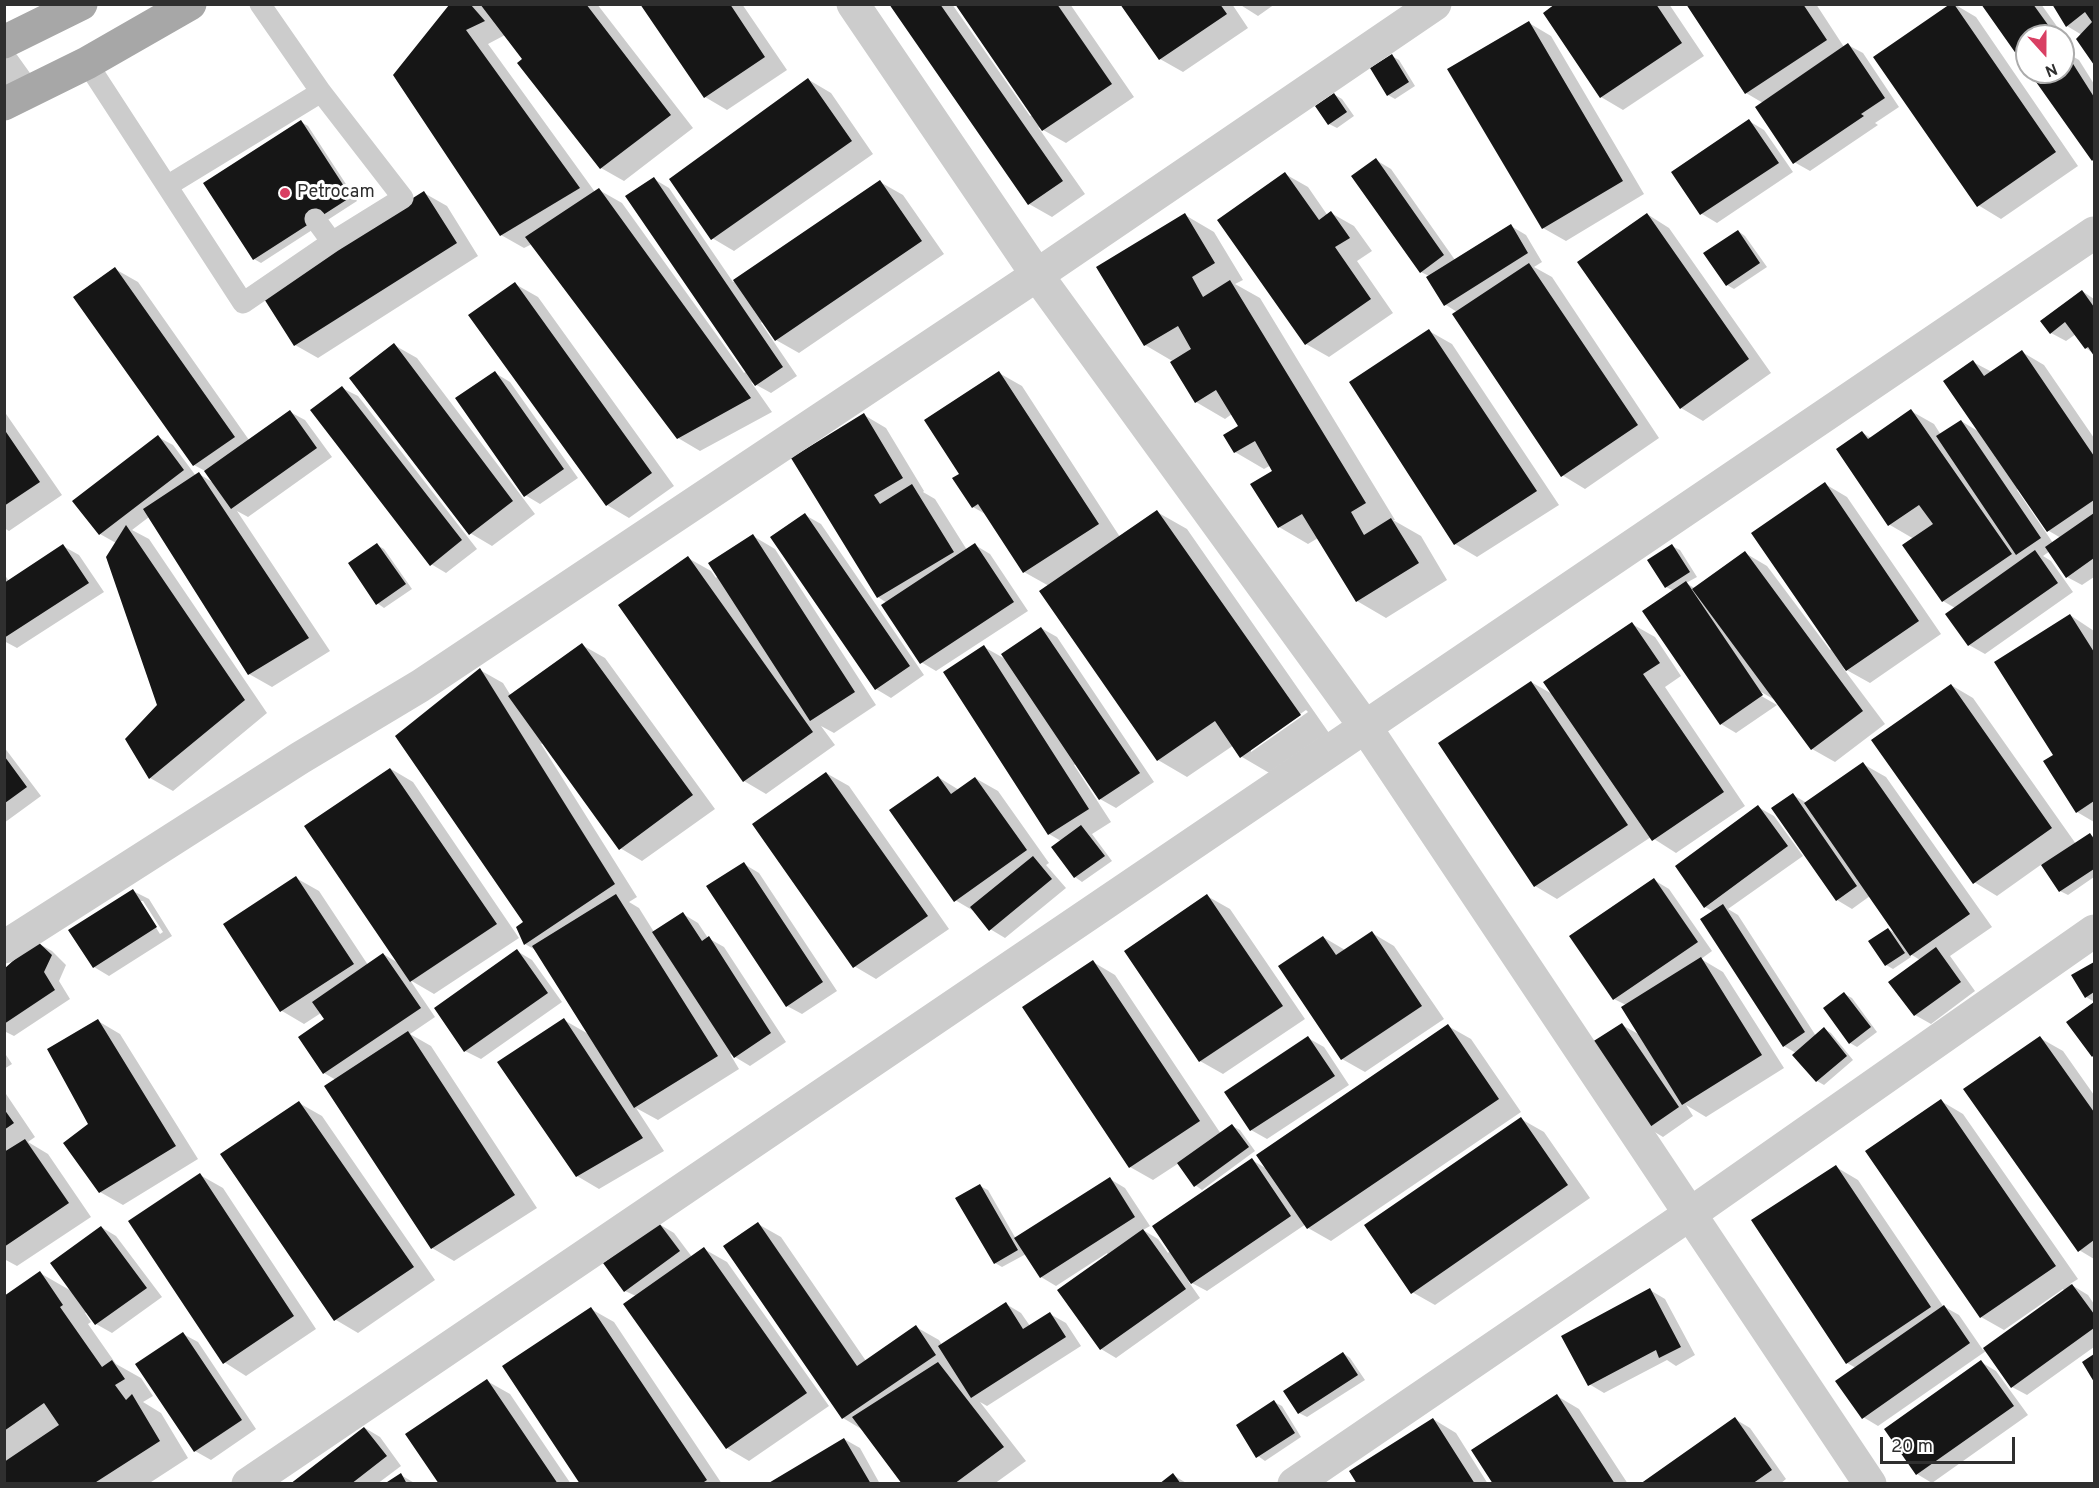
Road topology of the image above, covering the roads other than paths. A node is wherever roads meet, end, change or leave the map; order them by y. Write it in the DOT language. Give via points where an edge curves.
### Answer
graph roads {
  1 [pos="81,4"];
  2 [pos="190,4"];
  3 [pos="260,4"];
  4 [pos="853,4"];
  5 [pos="1435,4"];
  6 [pos="52,12"];
  7 [pos="4,42"];
  8 [pos="87,63"];
  9 [pos="4,65"];
  10 [pos="321,92"];
  11 [pos="14,99"];
  12 [pos="167,186"];
  13 [pos="315,219"];
  14 [pos="2094,233"];
  15 [pos="332,242"];
  16 [pos="1037,275"];
  17 [pos="1366,728"];
  18 [pos="2094,931"];
  19 [pos="4,947"];
  20 [pos="1690,1214"];
  21 [pos="248,1484"];
  22 [pos="1293,1484"];
  23 [pos="1870,1484"];
  1 -- 6 [label="main road"];
  2 -- 8 [label="main road"];
  3 -- 10 [label="lane"];
  4 -- 16 [label="street"];
  5 -- 16 [label="street"];
  6 -- 7 [label="main road"];
  8 -- 11 [label="main road"];
  8 -- 12 [label="lane"];
  9 -- 11 [label="street"];
  10 -- 12 [label="lane" via="256,140"];
  10 -- 15 [label="lane" via="404,198"];
  12 -- 15 [label="lane" via="243,303"];
  13 -- 15 [label="lane"];
  14 -- 17 [label="street"];
  16 -- 17 [label="street"];
  16 -- 19 [label="street" via="420,686"];
  17 -- 20 [label="street"];
  17 -- 21 [label="street"];
  18 -- 20 [label="street"];
  20 -- 22 [label="street"];
  20 -- 23 [label="street"];
}
